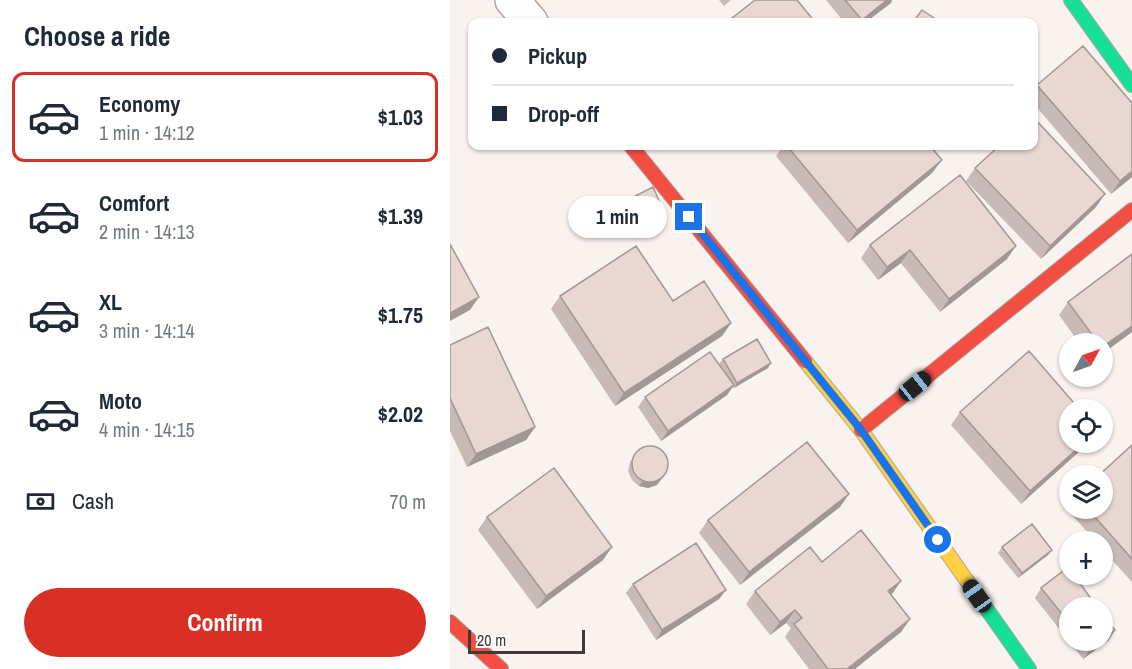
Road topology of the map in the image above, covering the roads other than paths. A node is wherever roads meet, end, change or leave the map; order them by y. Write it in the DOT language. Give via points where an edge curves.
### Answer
graph roads {
  1 [pos="512,0"];
  2 [pos="1071,0"];
  3 [pos="528,18"];
  4 [pos="1132,85"];
  5 [pos="634,150"];
  6 [pos="1132,210"];
  7 [pos="861,430"];
  8 [pos="450,622"];
  9 [pos="501,669"];
  10 [pos="1029,669"];
  1 -- 3 [label="street"];
  2 -- 4 [label="street"];
  5 -- 7 [label="street"];
  6 -- 7 [label="street"];
  7 -- 10 [label="street"];
  8 -- 9 [label="street"];
}
